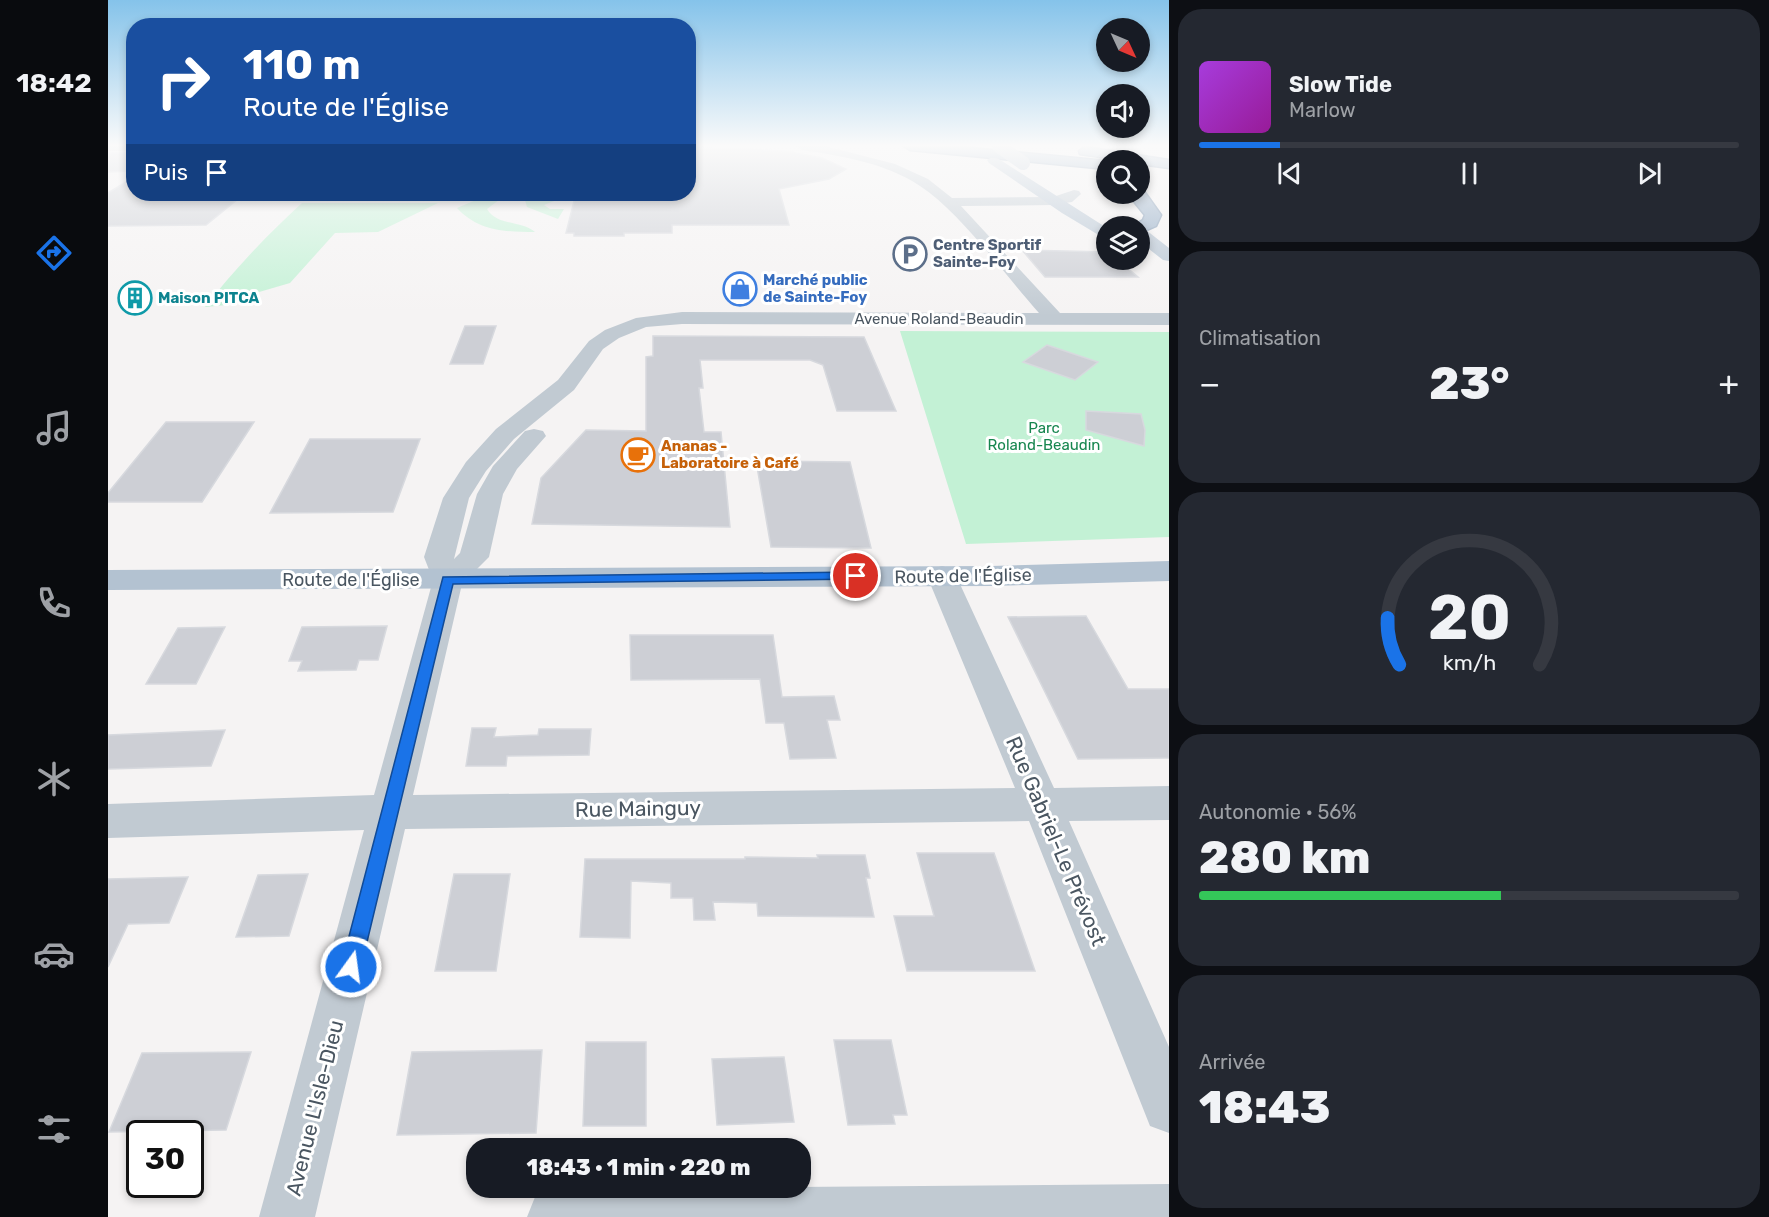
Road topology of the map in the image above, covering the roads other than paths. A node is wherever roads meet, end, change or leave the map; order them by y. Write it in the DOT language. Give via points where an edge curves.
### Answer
graph roads {
  1 [pos="948,203"];
  2 [pos="1056,203"];
  3 [pos="1144,204"];
  4 [pos="1150,223"];
  5 [pos="1096,228"];
  6 [pos="1150,247"];
  7 [pos="1150,259"];
  8 [pos="1165,263"];
  9 [pos="708,318"];
  10 [pos="1169,319"];
  11 [pos="1056,320"];
  12 [pos="1169,571"];
  13 [pos="942,576"];
  14 [pos="108,580"];
  15 [pos="448,580"];
  16 [pos="1169,803"];
  17 [pos="1042,805"];
  18 [pos="390,812"];
  19 [pos="108,821"];
  20 [pos="1169,1107"];
  21 [pos="1169,1212"];
  22 [pos="287,1217"];
  23 [pos="555,1217"];
  1 -- 11 [label="street" via="990,244"];
  2 -- 5 [label="main road"];
  3 -- 4 [label="highway" via="1153,215"];
  6 -- 8 [label="main road"];
  7 -- 8 [label="main road"];
  9 -- 11 [label="street, Avenue Roland-Beaudin"];
  9 -- 15 [label="street, Avenue Roland-Beaudin" via="647,329 624,342 590,388 506,466 490,494 474,557"];
  9 -- 15 [label="street, Avenue Roland-Beaudin" via="664,319 612,334 596,345 566,385 505,434 475,467 456,498 439,556"];
  10 -- 11 [label="street, Avenue Roland-Beaudin"];
  12 -- 13 [label="main road, Route de l'Église"];
  13 -- 15 [label="main road, Route de l'Église"];
  13 -- 17 [label="street, Rue Gabriel-Le Prévost"];
  14 -- 15 [label="main road, Route de l'Église"];
  15 -- 18 [label="street, Avenue L'Isle-Dieu"];
  16 -- 17 [label="street, Rue Mainguy"];
  17 -- 18 [label="street, Rue Mainguy"];
  17 -- 20 [label="street, Rue Gabriel-Le Prévost"];
  18 -- 19 [label="street, Rue Mainguy"];
  18 -- 22 [label="street, Avenue L'Isle-Dieu"];
  21 -- 23 [label="street"];
}
